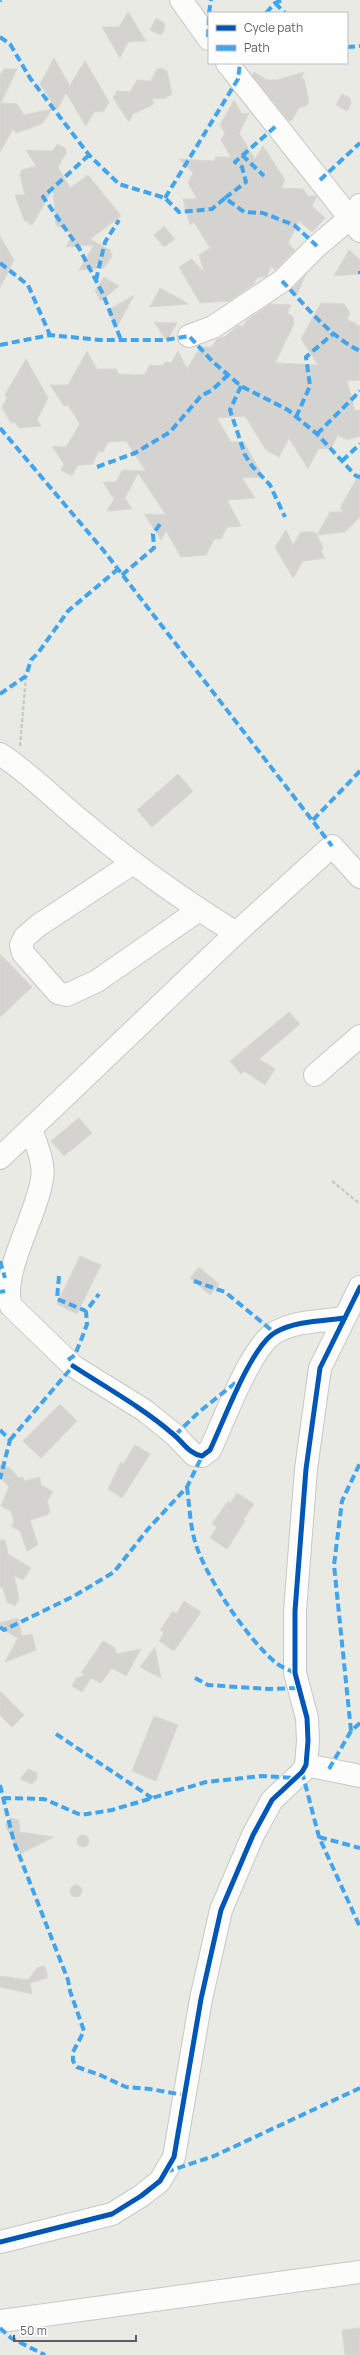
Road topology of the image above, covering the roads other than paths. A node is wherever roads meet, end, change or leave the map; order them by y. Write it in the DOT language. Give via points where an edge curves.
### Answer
graph roads {
  1 [pos="181,0"];
  2 [pos="208,38"];
  3 [pos="228,64"];
  4 [pos="357,218"];
  5 [pos="189,336"];
  6 [pos="0,754"];
  7 [pos="133,863"];
  8 [pos="360,877"];
  9 [pos="199,910"];
  10 [pos="236,932"];
  11 [pos="360,1036"];
  12 [pos="315,1074"];
  13 [pos="31,1129"];
  14 [pos="0,1158"];
  15 [pos="360,1287"];
  16 [pos="344,1318"];
  17 [pos="306,1765"];
  18 [pos="360,1776"];
  19 [pos="0,2242"];
  20 [pos="360,2272"];
  21 [pos="0,2322"];
  1 -- 2 [label="street"];
  3 -- 4 [label="street"];
  4 -- 5 [label="street" via="317,246 282,280 213,327"];
  6 -- 7 [label="street" via="18,766"];
  7 -- 9 [label="street"];
  7 -- 9 [label="street" via="39,924 25,937 21,945 23,953 58,993 67,995 97,981"];
  8 -- 10 [label="street" via="332,846"];
  9 -- 10 [label="street"];
  10 -- 13 [label="street"];
  11 -- 12 [label="street"];
  13 -- 14 [label="street"];
  13 -- 16 [label="street" via="42,1162 42,1180 6,1278 6,1299 73,1366 144,1410 194,1455 202,1456 210,1450 244,1376 265,1341 290,1326"];
  15 -- 16 [label="street"];
  16 -- 17 [label="street" via="320,1368 306,1469 295,1611 295,1674 307,1718"];
  17 -- 18 [label="street"];
  17 -- 19 [label="street" via="302,1772 272,1800 253,1835 221,1910 201,1999 174,2157 166,2172 141,2196 112,2214"];
  20 -- 21 [label="street"];
}
